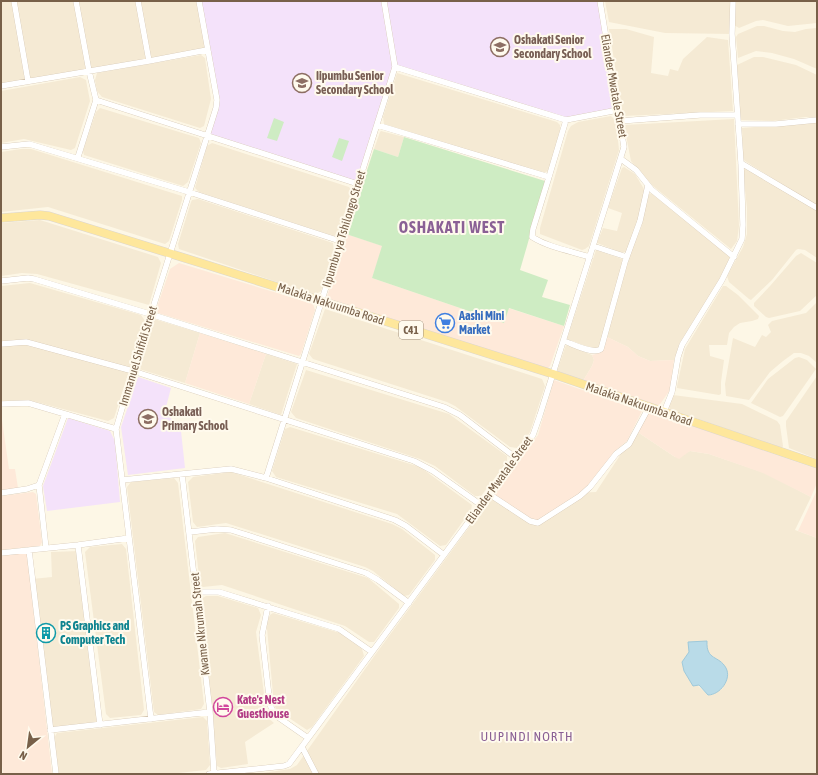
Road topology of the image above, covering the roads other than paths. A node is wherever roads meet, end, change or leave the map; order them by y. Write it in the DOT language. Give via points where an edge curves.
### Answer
graph roads {
  1 [pos="14,1"];
  2 [pos="76,1"];
  3 [pos="138,1"];
  4 [pos="199,1"];
  5 [pos="384,1"];
  6 [pos="600,1"];
  7 [pos="733,1"];
  8 [pos="208,50"];
  9 [pos="149,61"];
  10 [pos="395,67"];
  11 [pos="89,71"];
  12 [pos="28,82"];
  13 [pos="1,86"];
  14 [pos="96,100"];
  15 [pos="618,110"];
  16 [pos="737,114"];
  17 [pos="566,120"];
  18 [pos="817,120"];
  19 [pos="620,121"];
  20 [pos="377,124"];
  21 [pos="738,124"];
  22 [pos="207,136"];
  23 [pos="1,148"];
  24 [pos="78,158"];
  25 [pos="621,159"];
  26 [pos="741,163"];
  27 [pos="549,177"];
  28 [pos="358,184"];
  29 [pos="648,185"];
  30 [pos="189,192"];
  31 [pos="817,208"];
  32 [pos="1,218"];
  33 [pos="340,241"];
  34 [pos="593,246"];
  35 [pos="170,254"];
  36 [pos="590,257"];
  37 [pos="627,257"];
  38 [pos="734,257"];
  39 [pos="1,281"];
  40 [pos="322,302"];
  41 [pos="150,314"];
  42 [pos="564,341"];
  43 [pos="1,344"];
  44 [pos="303,362"];
  45 [pos="133,371"];
  46 [pos="553,374"];
  47 [pos="1,404"];
  48 [pos="649,407"];
  49 [pos="664,412"];
  50 [pos="65,414"];
  51 [pos="285,420"];
  52 [pos="116,429"];
  53 [pos="516,458"];
  54 [pos="817,464"];
  55 [pos="182,474"];
  56 [pos="266,478"];
  57 [pos="122,480"];
  58 [pos="39,485"];
  59 [pos="1,493"];
  60 [pos="489,494"];
  61 [pos="481,505"];
  62 [pos="190,532"];
  63 [pos="129,538"];
  64 [pos="78,545"];
  65 [pos="46,548"];
  66 [pos="29,550"];
  67 [pos="1,553"];
  68 [pos="444,555"];
  69 [pos="196,592"];
  70 [pos="409,603"];
  71 [pos="268,606"];
  72 [pos="372,652"];
  73 [pos="210,712"];
  74 [pos="151,719"];
  75 [pos="100,725"];
  76 [pos="50,730"];
  77 [pos="308,738"];
  78 [pos="302,747"];
  79 [pos="56,774"];
  80 [pos="212,774"];
  81 [pos="316,774"];
  1 -- 12 [label="street"];
  2 -- 11 [label="street"];
  3 -- 9 [label="street"];
  4 -- 8 [label="street, Immanuel Shifidi Street"];
  5 -- 10 [label="street, Iipumbu ya Tshilongo Street"];
  6 -- 15 [label="street, Eliander Mwatale Street"];
  7 -- 16 [label="street" via="732,34"];
  8 -- 9 [label="street"];
  8 -- 22 [label="street, Immanuel Shifidi Street" via="217,104"];
  9 -- 11 [label="street"];
  10 -- 17 [label="street"];
  10 -- 20 [label="street, Iipumbu ya Tshilongo Street"];
  11 -- 12 [label="street"];
  11 -- 14 [label="street"];
  12 -- 13 [label="street"];
  14 -- 22 [label="street"];
  14 -- 24 [label="street"];
  15 -- 17 [label="street"];
  15 -- 19 [label="street, Eliander Mwatale Street"];
  16 -- 19 [label="street"];
  16 -- 21 [label="street"];
  17 -- 27 [label="street"];
  18 -- 21 [label="street"];
  19 -- 25 [label="street, Eliander Mwatale Street" via="624,147"];
  20 -- 27 [label="street"];
  20 -- 28 [label="street, Iipumbu ya Tshilongo Street"];
  21 -- 26 [label="street"];
  22 -- 28 [label="street"];
  22 -- 30 [label="street, Immanuel Shifidi Street"];
  23 -- 24 [label="street" via="24,143"];
  24 -- 30 [label="street"];
  25 -- 29 [label="street" via="636,170"];
  25 -- 34 [label="street, Eliander Mwatale Street"];
  26 -- 31 [label="street"];
  26 -- 38 [label="street" via="743,232"];
  27 -- 36 [label="street" via="532,237 540,242"];
  28 -- 33 [label="street, Iipumbu ya Tshilongo Street"];
  29 -- 37 [label="street" via="640,221"];
  29 -- 38 [label="street"];
  30 -- 33 [label="street"];
  30 -- 35 [label="street, Immanuel Shifidi Street"];
  32 -- 35 [label="main road, Malakia Nakuumba Road / C41" via="45,215"];
  33 -- 40 [label="street, Iipumbu ya Tshilongo Street"];
  34 -- 36 [label="street, Eliander Mwatale Street"];
  34 -- 37 [label="street"];
  35 -- 40 [label="main road, Malakia Nakuumba Road / C41"];
  35 -- 41 [label="street, Immanuel Shifidi Street"];
  36 -- 42 [label="street, Eliander Mwatale Street"];
  37 -- 42 [label="street" via="599,351 588,350"];
  38 -- 49 [label="street" via="682,345 672,392"];
  39 -- 41 [label="street" via="34,279"];
  40 -- 44 [label="street, Iipumbu ya Tshilongo Street"];
  40 -- 46 [label="main road, Malakia Nakuumba Road / C41"];
  41 -- 44 [label="street"];
  41 -- 45 [label="street, Immanuel Shifidi Street"];
  42 -- 46 [label="street, Eliander Mwatale Street"];
  43 -- 45 [label="street" via="26,342"];
  44 -- 51 [label="street, Iipumbu ya Tshilongo Street"];
  44 -- 53 [label="street" via="453,410"];
  45 -- 51 [label="street"];
  45 -- 52 [label="street, Immanuel Shifidi Street"];
  46 -- 48 [label="main road, Malakia Nakuumba Road / C41"];
  46 -- 53 [label="street, Eliander Mwatale Street" via="534,431"];
  47 -- 50 [label="street" via="28,403"];
  48 -- 49 [label="main road, Malakia Nakuumba Road / C41"];
  48 -- 60 [label="street" via="629,444 616,454 590,487 538,523 530,521"];
  49 -- 54 [label="main road, Malakia Nakuumba Road / C41"];
  50 -- 52 [label="street"];
  50 -- 58 [label="street"];
  51 -- 56 [label="street, Iipumbu ya Tshilongo Street"];
  51 -- 61 [label="street" via="423,465"];
  52 -- 57 [label="street, Immanuel Shifidi Street"];
  53 -- 60 [label="street, Eliander Mwatale Street"];
  55 -- 56 [label="street" via="231,469"];
  55 -- 57 [label="street"];
  55 -- 62 [label="street, Kwame Nkrumah Street"];
  56 -- 68 [label="street" via="396,520"];
  57 -- 63 [label="street, Immanuel Shifidi Street"];
  58 -- 59 [label="street"];
  58 -- 65 [label="street"];
  60 -- 61 [label="street, Eliander Mwatale Street"];
  61 -- 68 [label="street, Eliander Mwatale Street"];
  62 -- 69 [label="street, Kwame Nkrumah Street"];
  62 -- 70 [label="street" via="232,530 366,573"];
  63 -- 64 [label="street"];
  63 -- 74 [label="street, Immanuel Shifidi Street"];
  64 -- 65 [label="street"];
  64 -- 75 [label="street"];
  65 -- 66 [label="street"];
  66 -- 67 [label="street"];
  66 -- 76 [label="street"];
  68 -- 70 [label="street, Eliander Mwatale Street"];
  69 -- 71 [label="street" via="219,592"];
  69 -- 73 [label="street, Kwame Nkrumah Street"];
  70 -- 72 [label="street, Eliander Mwatale Street"];
  71 -- 72 [label="street" via="339,629"];
  71 -- 77 [label="street" via="262,635 270,705 275,715"];
  72 -- 77 [label="street, Eliander Mwatale Street"];
  73 -- 74 [label="street"];
  73 -- 80 [label="street, Kwame Nkrumah Street"];
  74 -- 75 [label="street"];
  75 -- 76 [label="street"];
  76 -- 79 [label="street"];
  77 -- 78 [label="street, Eliander Mwatale Street"];
  78 -- 80 [label="street, Eliander Mwatale Street" via="289,764 284,766"];
  78 -- 81 [label="street"];
}
